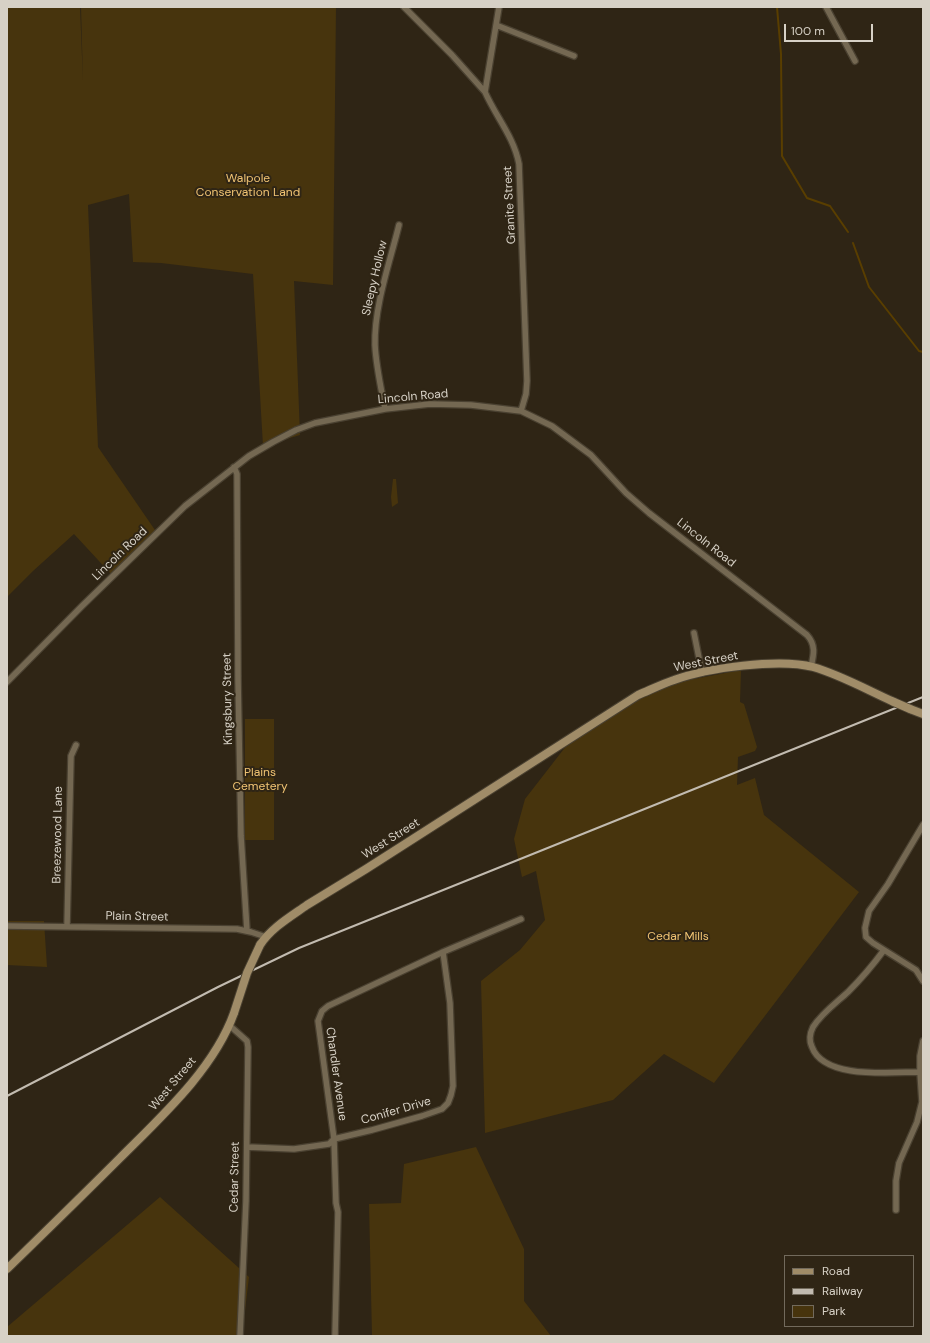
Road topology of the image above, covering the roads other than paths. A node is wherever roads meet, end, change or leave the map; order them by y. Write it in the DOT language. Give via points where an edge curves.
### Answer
graph roads {
  1 [pos="404,7"];
  2 [pos="499,7"];
  3 [pos="826,7"];
  4 [pos="496,25"];
  5 [pos="574,56"];
  6 [pos="855,61"];
  7 [pos="485,92"];
  8 [pos="400,225"];
  9 [pos="385,409"];
  10 [pos="521,411"];
  11 [pos="234,467"];
  12 [pos="694,633"];
  13 [pos="811,667"];
  14 [pos="702,673"];
  15 [pos="7,682"];
  16 [pos="923,714"];
  17 [pos="76,745"];
  18 [pos="923,825"];
  19 [pos="521,919"];
  20 [pos="7,926"];
  21 [pos="67,927"];
  22 [pos="247,930"];
  23 [pos="266,937"];
  24 [pos="884,950"];
  25 [pos="443,952"];
  26 [pos="923,981"];
  27 [pos="229,1025"];
  28 [pos="923,1041"];
  29 [pos="920,1072"];
  30 [pos="334,1139"];
  31 [pos="247,1147"];
  32 [pos="896,1210"];
  33 [pos="7,1269"];
  34 [pos="240,1336"];
  35 [pos="335,1336"];
  1 -- 7 [label="street, Granite Street"];
  2 -- 4 [label="street"];
  3 -- 6 [label="street"];
  4 -- 5 [label="street"];
  4 -- 7 [label="street"];
  7 -- 10 [label="street, Granite Street" via="513,143 519,164 527,381"];
  8 -- 9 [label="street, Sleepy Hollow" via="376,328 376,355"];
  9 -- 10 [label="street, Lincoln Road" via="447,404"];
  9 -- 11 [label="street, Lincoln Road" via="333,418 296,430"];
  10 -- 13 [label="street, Lincoln Road" via="552,426 591,455 648,513 804,632 814,648"];
  11 -- 15 [label="street, Lincoln Road" via="184,506"];
  11 -- 22 [label="street, Kingsbury Street" via="237,474 241,836"];
  12 -- 14 [label="street"];
  13 -- 14 [label="main road, West Street" via="778,663"];
  13 -- 16 [label="main road, West Street, bridge" via="845,679"];
  14 -- 23 [label="main road, West Street" via="673,680 638,695 285,920"];
  17 -- 21 [label="street, Breezewood Lane" via="71,756"];
  18 -- 24 [label="street" via="869,911 866,920 866,937"];
  19 -- 25 [label="street, Chandler Avenue"];
  20 -- 21 [label="street, Plain Street"];
  21 -- 22 [label="street, Plain Street"];
  22 -- 23 [label="street, Plain Street"];
  23 -- 27 [label="main road, West Street, bridge" via="247,972"];
  24 -- 26 [label="street" via="916,970"];
  24 -- 29 [label="street" via="849,991 813,1027 810,1043 814,1052 823,1061 841,1069 859,1073"];
  25 -- 30 [label="street, Chandler Avenue" via="322,1010 318,1022"];
  25 -- 30 [label="street, Conifer Drive" via="450,1003 453,1086 448,1103 442,1109 422,1116"];
  27 -- 31 [label="street, Cedar Street" via="247,1041"];
  27 -- 33 [label="main road, West Street" via="210,1058 166,1112"];
  28 -- 29 [label="street"];
  29 -- 32 [label="street" via="922,1102 917,1122 899,1162"];
  30 -- 31 [label="street, Conifer Drive" via="329,1144 294,1149"];
  30 -- 35 [label="street, Chandler Avenue" via="338,1212"];
  31 -- 34 [label="street, Cedar Street"];
}
